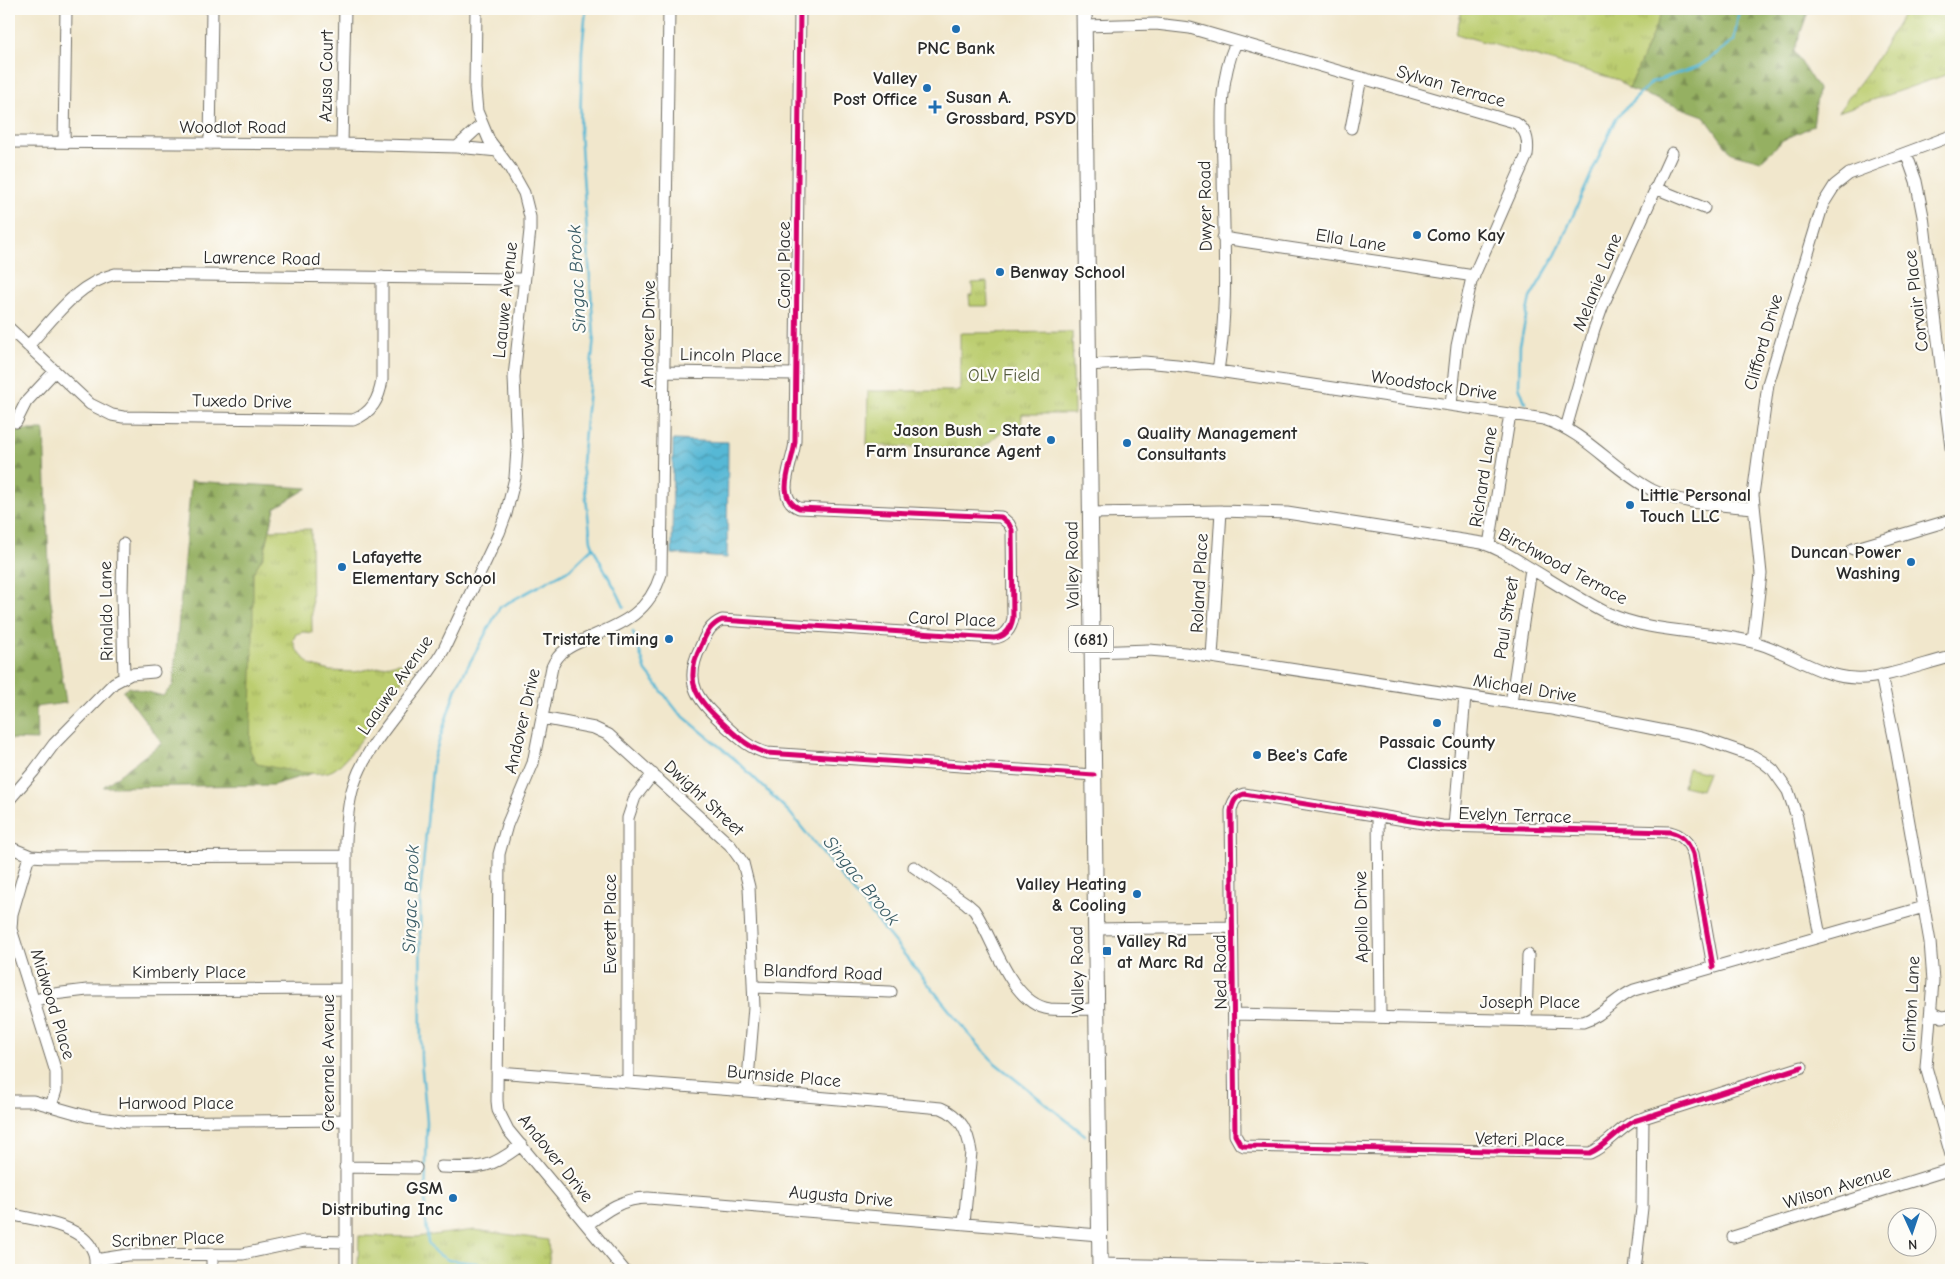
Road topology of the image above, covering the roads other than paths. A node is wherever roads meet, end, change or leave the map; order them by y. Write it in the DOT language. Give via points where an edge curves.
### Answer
graph roads {
  1 [pos="66,9"];
  2 [pos="212,9"];
  3 [pos="345,9"];
  4 [pos="476,9"];
  5 [pos="670,9"];
  6 [pos="800,9"];
  7 [pos="1084,9"];
  8 [pos="1084,26"];
  9 [pos="1236,42"];
  10 [pos="1361,78"];
  11 [pos="482,124"];
  12 [pos="1351,128"];
  13 [pos="1951,136"];
  14 [pos="9,142"];
  15 [pos="64,142"];
  16 [pos="210,144"];
  17 [pos="342,144"];
  18 [pos="457,147"];
  19 [pos="498,152"];
  20 [pos="1672,153"];
  21 [pos="1906,153"];
  22 [pos="1655,188"];
  23 [pos="1704,208"];
  24 [pos="1223,238"];
  25 [pos="1474,276"];
  26 [pos="382,277"];
  27 [pos="524,279"];
  28 [pos="9,328"];
  29 [pos="28,346"];
  30 [pos="1088,365"];
  31 [pos="55,371"];
  32 [pos="1218,371"];
  33 [pos="665,372"];
  34 [pos="796,374"];
  35 [pos="1451,405"];
  36 [pos="1510,414"];
  37 [pos="16,422"];
  38 [pos="1566,428"];
  39 [pos="1951,448"];
  40 [pos="1753,508"];
  41 [pos="1221,511"];
  42 [pos="1090,512"];
  43 [pos="1951,520"];
  44 [pos="123,544"];
  45 [pos="1489,545"];
  46 [pos="1853,549"];
  47 [pos="1532,569"];
  48 [pos="1754,642"];
  49 [pos="1092,652"];
  50 [pos="1951,656"];
  51 [pos="1212,657"];
  52 [pos="154,672"];
  53 [pos="1881,675"];
  54 [pos="124,677"];
  55 [pos="1465,696"];
  56 [pos="1511,703"];
  57 [pos="542,718"];
  58 [pos="653,774"];
  59 [pos="1094,774"];
  60 [pos="9,800"];
  61 [pos="1378,816"];
  62 [pos="1231,820"];
  63 [pos="1454,827"];
  64 [pos="9,846"];
  65 [pos="29,856"];
  66 [pos="346,856"];
  67 [pos="914,866"];
  68 [pos="1924,907"];
  69 [pos="1233,927"];
  70 [pos="1095,929"];
  71 [pos="1820,936"];
  72 [pos="1528,955"];
  73 [pos="1714,967"];
  74 [pos="754,987"];
  75 [pos="345,989"];
  76 [pos="892,992"];
  77 [pos="34,1001"];
  78 [pos="1097,1009"];
  79 [pos="1931,1012"];
  80 [pos="1234,1014"];
  81 [pos="1951,1016"];
  82 [pos="1380,1017"];
  83 [pos="1526,1021"];
  84 [pos="1802,1067"];
  85 [pos="497,1072"];
  86 [pos="628,1082"];
  87 [pos="747,1091"];
  88 [pos="9,1101"];
  89 [pos="51,1106"];
  90 [pos="1644,1118"];
  91 [pos="345,1120"];
  92 [pos="1235,1124"];
  93 [pos="521,1145"];
  94 [pos="1951,1155"];
  95 [pos="346,1167"];
  96 [pos="441,1167"];
  97 [pos="416,1168"];
  98 [pos="1951,1169"];
  99 [pos="9,1214"];
  100 [pos="964,1223"];
  101 [pos="587,1225"];
  102 [pos="1099,1234"];
  103 [pos="1733,1237"];
  104 [pos="346,1242"];
  105 [pos="212,1254"];
  106 [pos="95,1265"];
  107 [pos="1100,1267"];
  108 [pos="212,1270"];
  109 [pos="346,1270"];
  110 [pos="624,1270"];
  111 [pos="1362,1270"];
  112 [pos="1635,1270"];
  1 -- 15 [label="street"];
  2 -- 16 [label="street"];
  3 -- 17 [label="street, Azusa Court"];
  4 -- 11 [label="street, Laauwe Avenue" via="475,100"];
  5 -- 33 [label="street, Andover Drive"];
  6 -- 34 [label="street, Carol Place"];
  7 -- 8 [label="main road, Valley Road / (681)"];
  8 -- 9 [label="street, Sylvan Terrace" via="1173,25"];
  8 -- 30 [label="main road, Valley Road / (681)"];
  9 -- 10 [label="street, Sylvan Terrace"];
  9 -- 24 [label="street, Dwyer Road" via="1226,72 1221,106"];
  10 -- 12 [label="street"];
  10 -- 25 [label="street, Sylvan Terrace" via="1514,122 1526,133 1527,155"];
  11 -- 18 [label="street"];
  11 -- 19 [label="street, Laauwe Avenue"];
  13 -- 21 [label="street, Clifford Drive"];
  14 -- 15 [label="street, Woodlot Road"];
  15 -- 16 [label="street, Woodlot Road"];
  16 -- 17 [label="street, Woodlot Road"];
  17 -- 18 [label="street, Woodlot Road"];
  18 -- 19 [label="street, Woodlot Road"];
  19 -- 27 [label="street, Laauwe Avenue" via="518,181 528,206 530,230"];
  20 -- 22 [label="street, Melanie Lane"];
  21 -- 39 [label="street, Corvair Place" via="1923,216"];
  21 -- 40 [label="street, Clifford Drive" via="1843,178 1822,204 1768,384 1752,495"];
  22 -- 23 [label="street"];
  22 -- 38 [label="street, Melanie Lane" via="1603,305"];
  24 -- 25 [label="street, Ella Lane"];
  24 -- 32 [label="street, Dwyer Road" via="1223,328"];
  25 -- 35 [label="street, Sylvan Terrace" via="1457,346"];
  26 -- 27 [label="street, Lawrence Road"];
  26 -- 29 [label="street, Lawrence Road" via="115,274 81,289"];
  26 -- 31 [label="street, Tuxedo Drive" via="380,390 372,408 353,420 124,417 90,404"];
  27 -- 66 [label="street, Laauwe Avenue" via="514,377 518,462 506,514 435,664 375,743 355,782 348,815"];
  28 -- 29 [label="street, Tuxedo Drive"];
  29 -- 31 [label="street, Tuxedo Drive"];
  30 -- 32 [label="street, Woodstock Drive" via="1161,363"];
  30 -- 42 [label="main road, Valley Road / (681)"];
  31 -- 37 [label="street" via="26,402"];
  32 -- 35 [label="street, Woodstock Drive"];
  33 -- 34 [label="street, Lincoln Place"];
  33 -- 57 [label="street, Andover Drive" via="662,562 658,585 649,601 633,616 560,653 552,667"];
  34 -- 59 [label="street, Carol Place" via="796,441 786,482 790,501 800,508 1001,517 1012,530 1012,623 1005,634 994,638 722,620 708,630 696,655 693,674 700,700 744,742 767,753"];
  35 -- 36 [label="street, Woodstock Drive"];
  36 -- 38 [label="street, Woodstock Drive" via="1544,419"];
  36 -- 45 [label="street, Richard Lane"];
  38 -- 40 [label="street, Woodstock Drive" via="1652,490 1676,499"];
  40 -- 48 [label="street, Clifford Drive" via="1761,574"];
  41 -- 42 [label="street, Birchwood Terrace"];
  41 -- 45 [label="street, Birchwood Terrace" via="1287,513"];
  41 -- 51 [label="street, Roland Place"];
  42 -- 49 [label="main road, Valley Road / (681)"];
  43 -- 46 [label="street"];
  44 -- 54 [label="street, Rinaldo Lane"];
  45 -- 47 [label="street, Birchwood Terrace"];
  47 -- 48 [label="street, Birchwood Terrace" via="1593,606 1623,618"];
  47 -- 56 [label="street, Paul Street"];
  48 -- 53 [label="street, Birchwood Terrace" via="1830,674 1858,679"];
  49 -- 51 [label="street, Michael Drive" via="1163,650"];
  49 -- 59 [label="main road, Valley Road / (681)"];
  50 -- 53 [label="street, Birchwood Terrace"];
  51 -- 55 [label="street, Michael Drive"];
  52 -- 54 [label="street"];
  53 -- 68 [label="street, Clinton Lane"];
  54 -- 60 [label="street" via="114,683 54,744"];
  55 -- 56 [label="street, Michael Drive"];
  55 -- 63 [label="street"];
  56 -- 71 [label="street, Michael Drive" via="1684,733 1763,762 1781,780 1798,818"];
  57 -- 58 [label="street, Dwight Street" via="600,730"];
  57 -- 85 [label="street, Andover Drive" via="534,764 507,825 499,854"];
  58 -- 74 [label="street, Dwight Street" via="730,844 743,863 749,887"];
  58 -- 86 [label="street, Everett Place" via="635,797 628,818"];
  59 -- 70 [label="main road, Valley Road / (681)"];
  61 -- 62 [label="street, Evelyn Terrace" via="1244,794 1235,799"];
  61 -- 63 [label="street, Evelyn Terrace"];
  61 -- 82 [label="street, Apollo Drive"];
  62 -- 69 [label="street, Ned Road"];
  63 -- 73 [label="street, Evelyn Terrace" via="1677,834 1687,842 1693,854"];
  64 -- 65 [label="street"];
  65 -- 66 [label="street"];
  65 -- 77 [label="street, Midwood Place" via="10,921"];
  66 -- 75 [label="street, Greenrale Avenue"];
  67 -- 78 [label="street" via="974,910 1016,986 1031,1002 1049,1009"];
  68 -- 71 [label="street, Joseph Place"];
  68 -- 79 [label="street, Clinton Lane" via="1932,962"];
  69 -- 70 [label="street"];
  69 -- 80 [label="street, Ned Road"];
  70 -- 78 [label="main road, Valley Road / (681)"];
  71 -- 73 [label="street, Joseph Place"];
  72 -- 83 [label="street"];
  73 -- 83 [label="street, Joseph Place" via="1628,992 1591,1019 1576,1022"];
  74 -- 76 [label="street, Blandford Road"];
  74 -- 87 [label="street, Dwight Street"];
  75 -- 77 [label="street, Kimberly Place" via="87,990 54,994"];
  75 -- 91 [label="street, Greenrale Avenue"];
  77 -- 89 [label="street, Midwood Place" via="56,1072 56,1090"];
  78 -- 102 [label="main road, Valley Road / (681)"];
  79 -- 81 [label="street" via="1942,1017"];
  79 -- 94 [label="street, Clinton Lane" via="1926,1066"];
  80 -- 82 [label="street, Joseph Place"];
  80 -- 92 [label="street, Ned Road"];
  82 -- 83 [label="street, Joseph Place"];
  84 -- 90 [label="street, Veteri Place"];
  85 -- 86 [label="street, Burnside Place"];
  85 -- 93 [label="street, Andover Drive" via="498,1110 508,1130"];
  86 -- 87 [label="street, Burnside Place"];
  87 -- 100 [label="street, Burnside Place" via="924,1105 949,1111 962,1124 971,1152"];
  88 -- 89 [label="street, Harwood Place" via="33,1101"];
  89 -- 91 [label="street, Harwood Place" via="86,1116 128,1122"];
  90 -- 92 [label="street, Veteri Place" via="1623,1126 1598,1150 1582,1154 1244,1146 1237,1140"];
  90 -- 112 [label="street" via="1641,1232"];
  91 -- 95 [label="street, Greenrale Avenue"];
  93 -- 96 [label="street" via="488,1166"];
  93 -- 101 [label="street, Andover Drive"];
  95 -- 97 [label="street"];
  95 -- 104 [label="street, Greenrale Avenue"];
  98 -- 103 [label="street, Wilson Avenue"];
  99 -- 106 [label="street, Scribner Place" via="78,1233 91,1246"];
  100 -- 101 [label="street, Augusta Drive" via="641,1198 608,1208"];
  100 -- 102 [label="street, Augusta Drive"];
  101 -- 110 [label="street, Andover Drive"];
  102 -- 107 [label="main road, Valley Road / (681)"];
  104 -- 105 [label="street, Scribner Place" via="304,1241 252,1253"];
  104 -- 109 [label="street, Greenrale Avenue"];
  105 -- 106 [label="street, Scribner Place" via="127,1255"];
  105 -- 108 [label="street"];
  107 -- 111 [label="street"];
}
